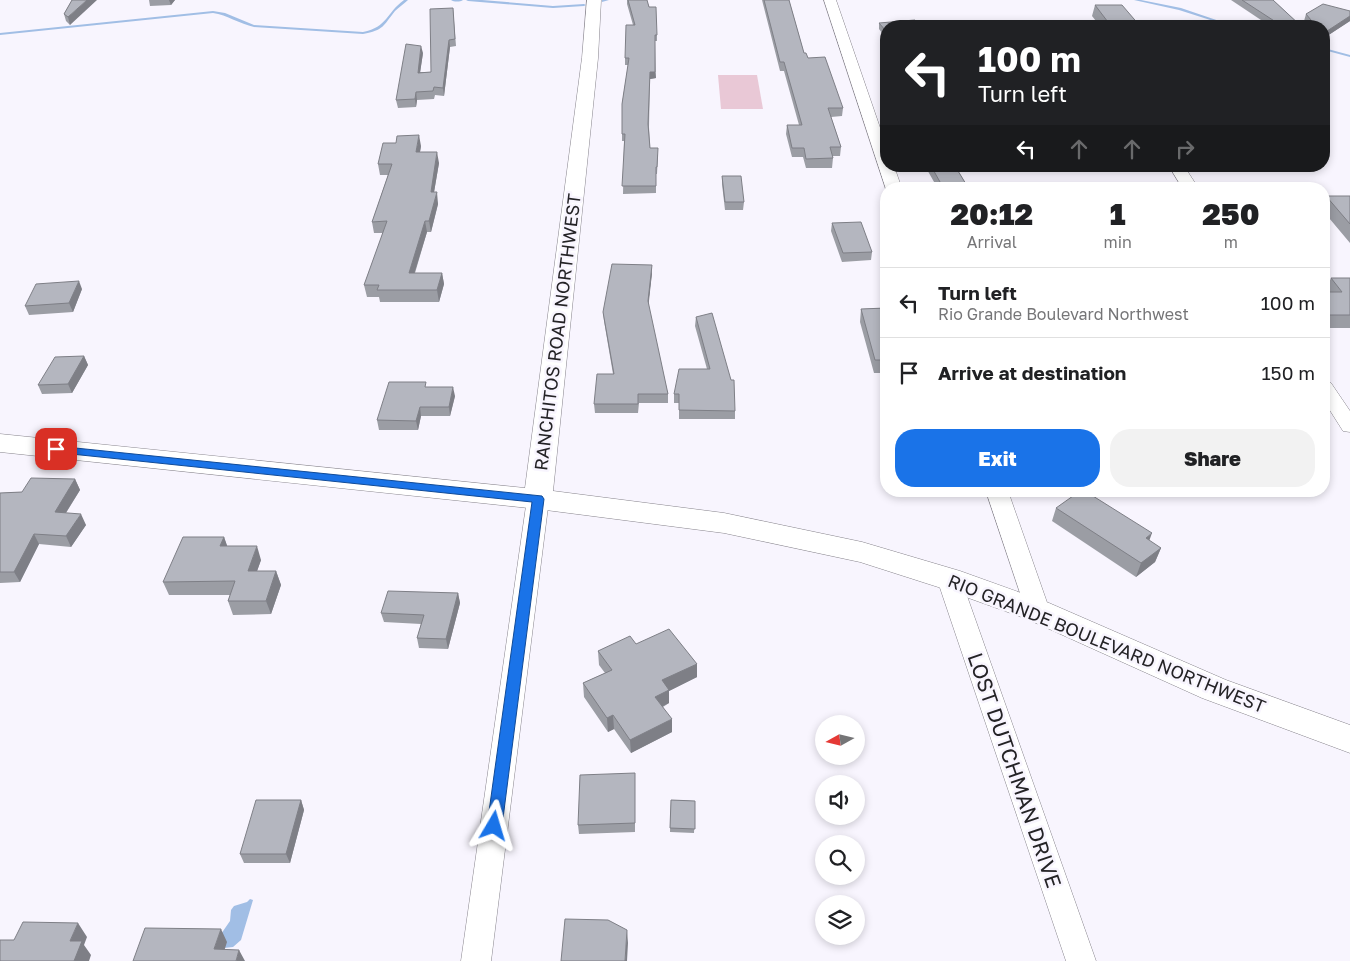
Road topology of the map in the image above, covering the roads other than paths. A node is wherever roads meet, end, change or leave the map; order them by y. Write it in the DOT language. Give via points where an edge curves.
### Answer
graph roads {
  1 [pos="594,0"];
  2 [pos="830,0"];
  3 [pos="880,148"];
  4 [pos="1330,396"];
  5 [pos="1350,426"];
  6 [pos="0,443"];
  7 [pos="999,497"];
  8 [pos="538,499"];
  9 [pos="948,578"];
  10 [pos="1038,611"];
  11 [pos="1350,739"];
  12 [pos="476,961"];
  13 [pos="1081,961"];
  1 -- 8 [label="street, RANCHITOS ROAD NORTHWEST"];
  2 -- 3 [label="street"];
  4 -- 5 [label="street"];
  6 -- 8 [label="street, RIO GRANDE BOULEVARD NORTHWEST"];
  7 -- 10 [label="street"];
  8 -- 9 [label="street, RIO GRANDE BOULEVARD NORTHWEST" via="724,523 862,552"];
  8 -- 12 [label="street, RANCHITOS ROAD NORTHWEST"];
  9 -- 10 [label="street, RIO GRANDE BOULEVARD NORTHWEST"];
  9 -- 13 [label="street, LOST DUTCHMAN DRIVE"];
  10 -- 11 [label="street, RIO GRANDE BOULEVARD NORTHWEST" via="1214,689"];
}
